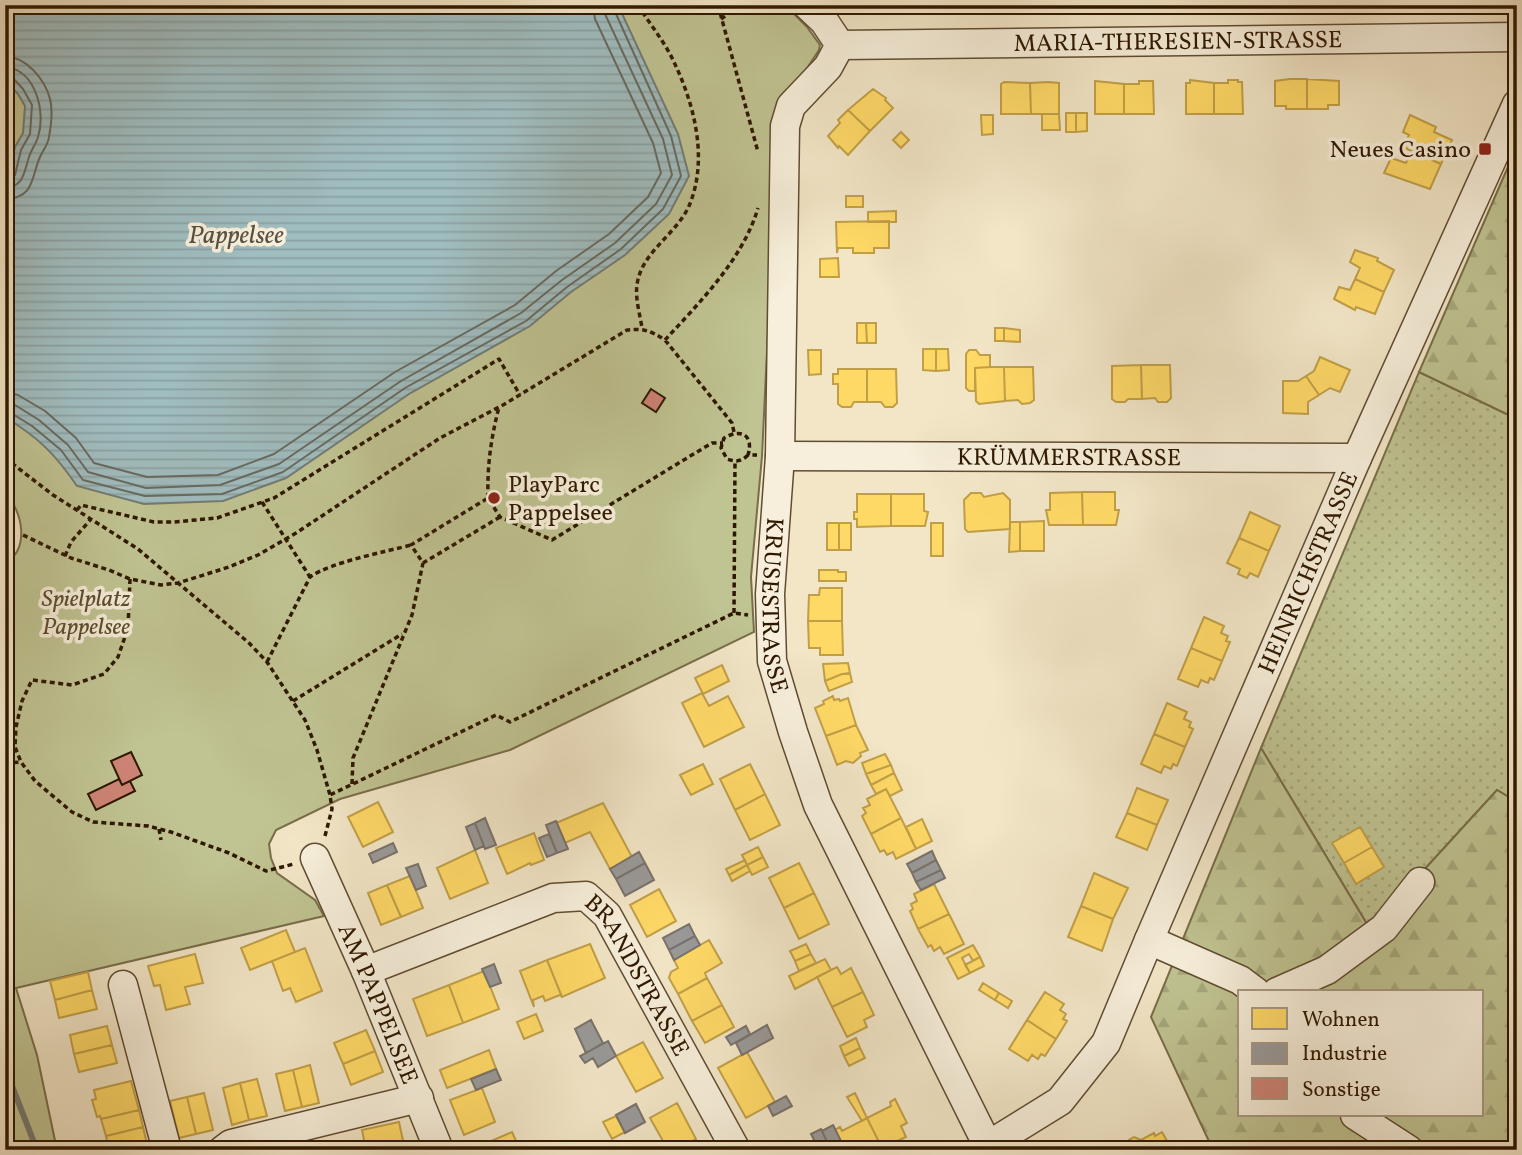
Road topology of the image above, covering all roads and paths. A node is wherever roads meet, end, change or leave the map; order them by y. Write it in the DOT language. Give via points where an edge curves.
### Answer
graph roads {
  1 [pos="638,5"];
  2 [pos="719,5"];
  3 [pos="740,5"];
  4 [pos="807,5"];
  5 [pos="721,19"];
  6 [pos="1517,37"];
  7 [pos="840,45"];
  8 [pos="1517,104"];
  9 [pos="759,159"];
  10 [pos="761,198"];
  11 [pos="642,328"];
  12 [pos="665,340"];
  13 [pos="520,395"];
  14 [pos="499,407"];
  15 [pos="734,432"];
  16 [pos="723,443"];
  17 [pos="748,455"];
  18 [pos="780,456"];
  19 [pos="5,457"];
  20 [pos="1357,458"];
  21 [pos="735,461"];
  22 [pos="488,498"];
  23 [pos="261,502"];
  24 [pos="77,510"];
  25 [pos="500,517"];
  26 [pos="91,519"];
  27 [pos="23,536"];
  28 [pos="285,539"];
  29 [pos="411,545"];
  30 [pos="65,556"];
  31 [pos="423,564"];
  32 [pos="310,577"];
  33 [pos="130,579"];
  34 [pos="178,583"];
  35 [pos="734,613"];
  36 [pos="771,619"];
  37 [pos="404,633"];
  38 [pos="267,662"];
  39 [pos="293,701"];
  40 [pos="21,762"];
  41 [pos="5,763"];
  42 [pos="352,784"];
  43 [pos="330,795"];
  44 [pos="159,829"];
  45 [pos="161,840"];
  46 [pos="315,858"];
  47 [pos="1420,882"];
  48 [pos="1149,940"];
  49 [pos="366,971"];
  50 [pos="123,985"];
  51 [pos="1253,990"];
  52 [pos="1282,990"];
  53 [pos="419,1098"];
  54 [pos="1349,1116"];
  55 [pos="1357,1116"];
  56 [pos="984,1148"];
  57 [pos="167,1150"];
  58 [pos="223,1150"];
  59 [pos="439,1150"];
  60 [pos="736,1150"];
  61 [pos="1367,1150"];
  62 [pos="1409,1150"];
  1 -- 11 [label="path" via="685,88 699,159 689,206 652,253 636,287"];
  2 -- 5 [label="path"];
  3 -- 5 [label="path"];
  4 -- 7 [label="street"];
  5 -- 9 [label="path"];
  6 -- 7 [label="street, MARIA-THERESIEN-STRASSE"];
  7 -- 18 [label="street, KRUSESTRASSE" via="828,67 791,106 785,126"];
  8 -- 20 [label="street, HEINRICHSTRASSE"];
  10 -- 12 [label="path" via="747,239"];
  11 -- 12 [label="path"];
  11 -- 13 [label="path" via="627,330"];
  12 -- 15 [label="path" via="732,422"];
  13 -- 14 [label="path"];
  13 -- 23 [label="path" via="499,359"];
  14 -- 22 [label="path" via="487,466"];
  14 -- 28 [label="path" via="440,438"];
  15 -- 16 [label="path"];
  15 -- 17 [label="path" via="748,439"];
  16 -- 21 [label="path" via="727,458"];
  16 -- 25 [label="path" via="712,443 552,540"];
  17 -- 18 [label="path"];
  17 -- 21 [label="path"];
  18 -- 20 [label="street, KRÜMMERSTRASSE"];
  18 -- 36 [label="street, KRUSESTRASSE"];
  19 -- 24 [label="path"];
  20 -- 48 [label="street, HEINRICHSTRASSE"];
  21 -- 35 [label="path"];
  22 -- 25 [label="path"];
  22 -- 29 [label="path"];
  23 -- 24 [label="path" via="217,518 174,522 81,505"];
  23 -- 28 [label="path"];
  24 -- 26 [label="path"];
  25 -- 31 [label="path"];
  26 -- 30 [label="path"];
  26 -- 34 [label="path" via="138,549"];
  27 -- 30 [label="path"];
  28 -- 32 [label="path"];
  28 -- 34 [label="path" via="248,559"];
  29 -- 31 [label="path"];
  29 -- 32 [label="path"];
  30 -- 33 [label="path"];
  31 -- 37 [label="path"];
  32 -- 38 [label="path"];
  33 -- 34 [label="path"];
  33 -- 40 [label="path" via="128,628 118,657 104,674 72,685 32,680 16,726 15,747"];
  34 -- 38 [label="path"];
  35 -- 36 [label="path"];
  35 -- 42 [label="path" via="510,722 496,715"];
  36 -- 56 [label="street, KRUSESTRASSE" via="772,661 818,805"];
  37 -- 39 [label="path"];
  37 -- 42 [label="path" via="353,758"];
  38 -- 39 [label="path"];
  39 -- 43 [label="path" via="317,750"];
  40 -- 41 [label="path"];
  40 -- 44 [label="path" via="35,781 72,813 93,822"];
  42 -- 43 [label="path"];
  43 -- 46 [label="path" via="329,828"];
  44 -- 45 [label="path"];
  44 -- 46 [label="path" via="266,871"];
  46 -- 49 [label="street, AM PAPPELSEE"];
  47 -- 52 [label="street" via="1384,928 1327,970"];
  48 -- 51 [label="street"];
  48 -- 56 [label="street, HEINRICHSTRASSE" via="1106,1043 1060,1101"];
  49 -- 53 [label="street, AM PAPPELSEE"];
  49 -- 60 [label="street, BRANDSTRASSE" via="553,898 586,896 607,915"];
  50 -- 57 [label="street"];
  53 -- 58 [label="street" via="231,1144"];
  53 -- 59 [label="street, AM PAPPELSEE"];
  54 -- 61 [label="street"];
  55 -- 62 [label="street"];
}
